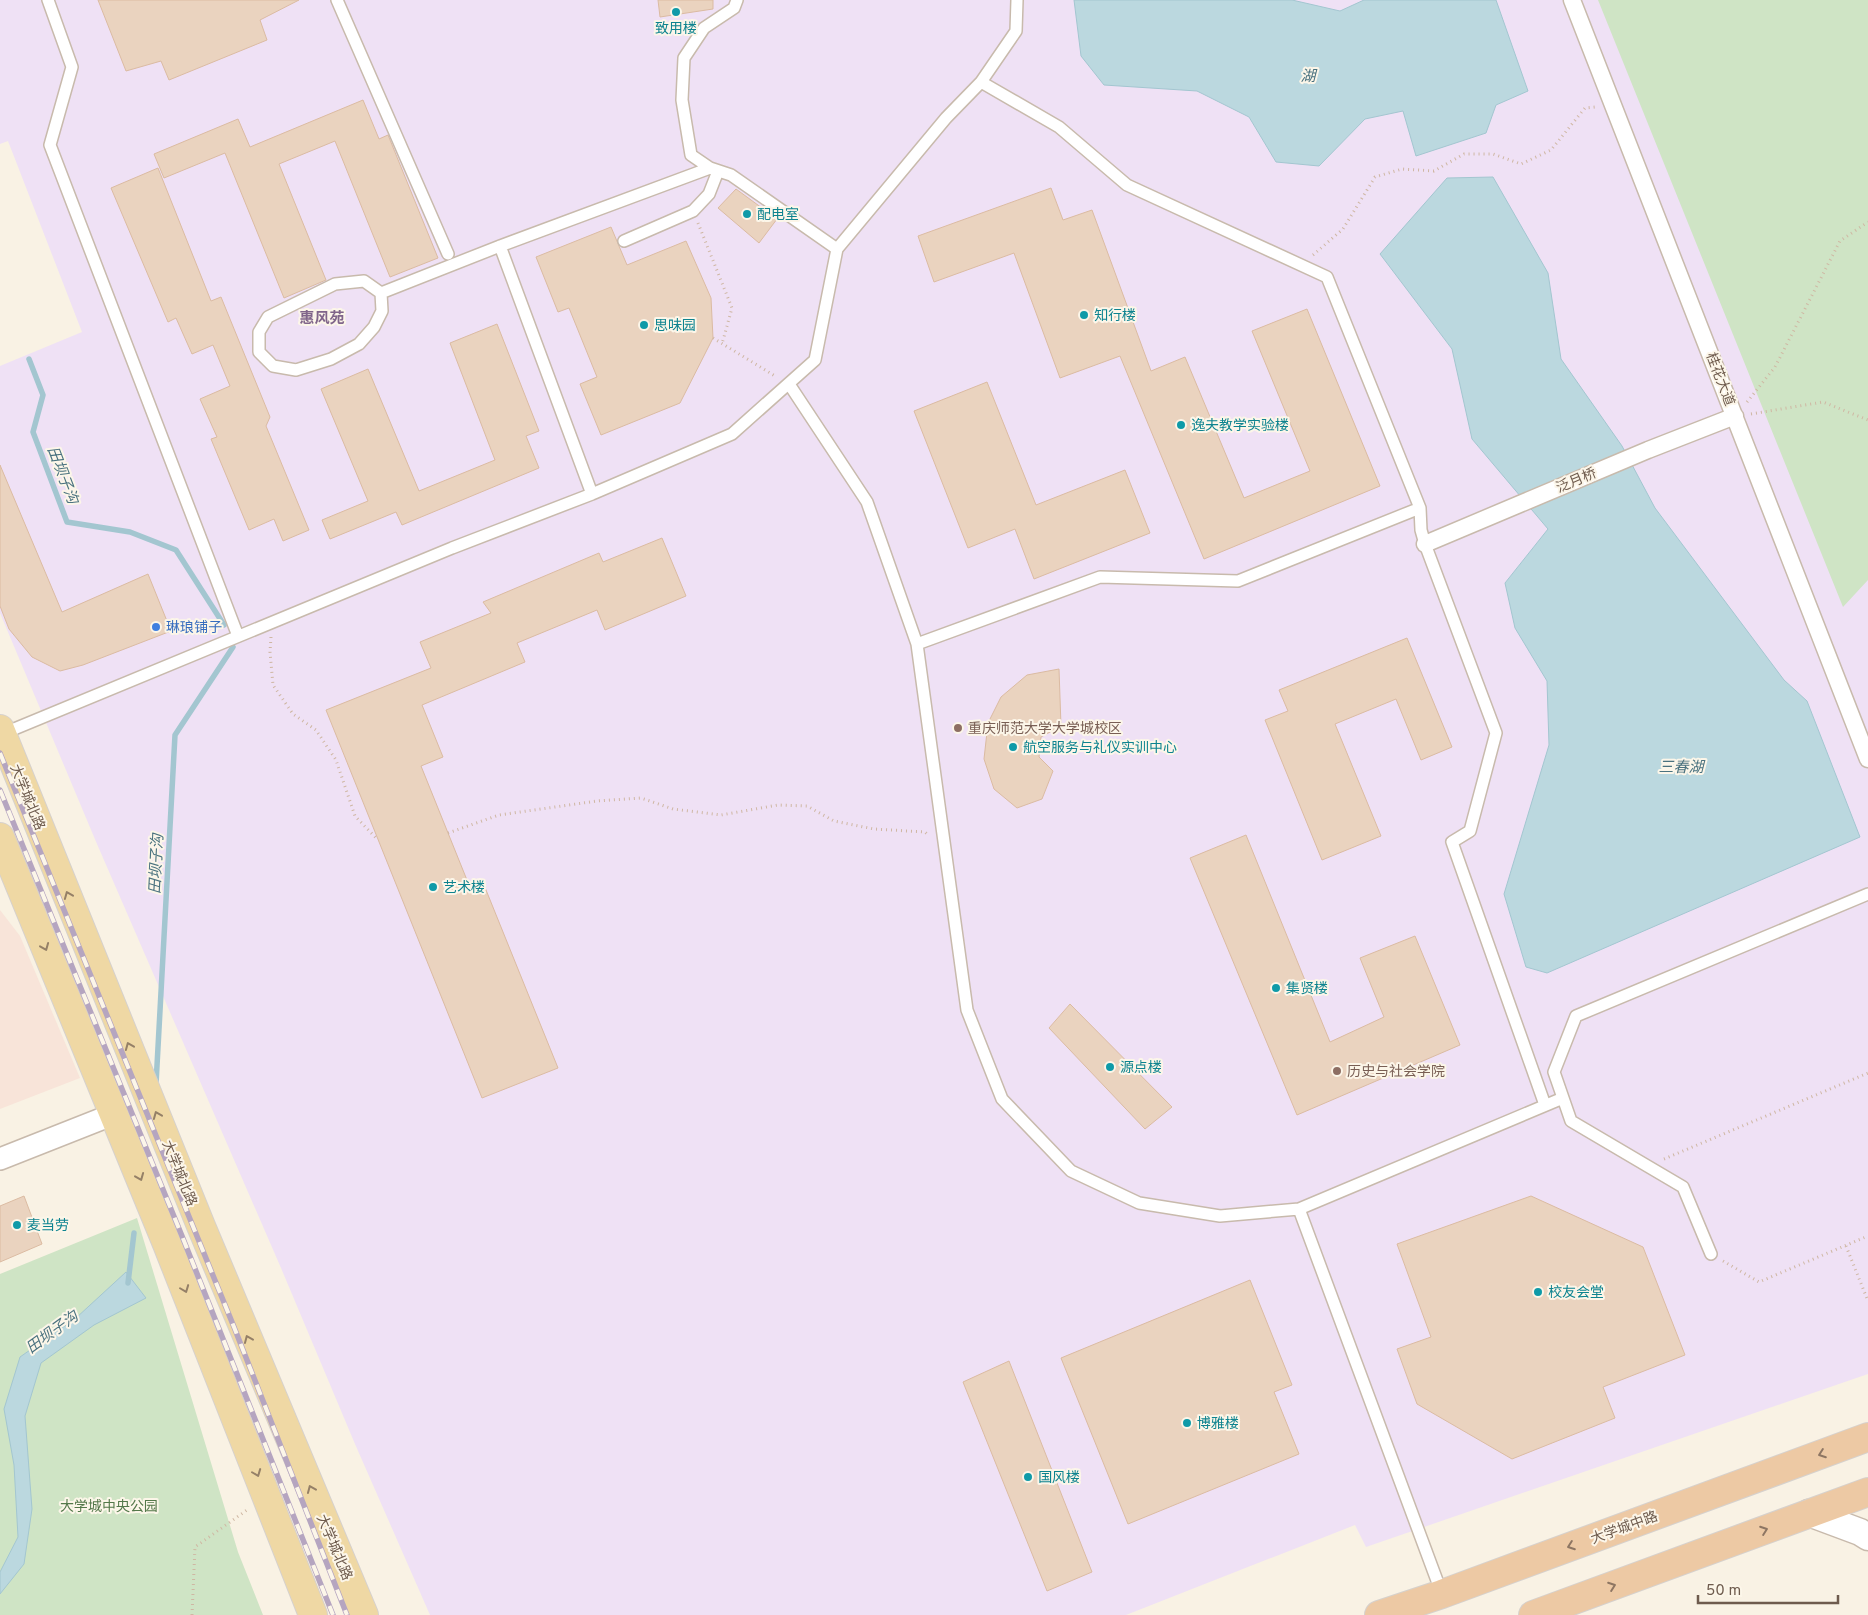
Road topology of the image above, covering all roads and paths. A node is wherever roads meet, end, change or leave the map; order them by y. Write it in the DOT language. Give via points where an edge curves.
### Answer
graph roads {
  1 [pos="48,0"];
  2 [pos="337,0"];
  3 [pos="737,0"];
  4 [pos="1017,0"];
  5 [pos="1572,0"];
  6 [pos="981,82"];
  7 [pos="1613,105"];
  8 [pos="714,170"];
  9 [pos="693,211"];
  10 [pos="1868,222"];
  11 [pos="624,241"];
  12 [pos="500,246"];
  13 [pos="837,249"];
  14 [pos="448,254"];
  15 [pos="1301,266"];
  16 [pos="381,293"];
  17 [pos="713,338"];
  18 [pos="722,344"];
  19 [pos="789,384"];
  20 [pos="1735,416"];
  21 [pos="1868,420"];
  22 [pos="592,494"];
  23 [pos="1420,508"];
  24 [pos="1425,544"];
  25 [pos="272,622"];
  26 [pos="238,636"];
  27 [pos="917,644"];
  28 [pos="1,731"];
  29 [pos="1868,759"];
  30 [pos="448,833"];
  31 [pos="0,837"];
  32 [pos="378,840"];
  33 [pos="946,853"];
  34 [pos="1868,894"];
  35 [pos="1868,1073"];
  36 [pos="1563,1098"];
  37 [pos="1545,1105"];
  38 [pos="118,1123"];
  39 [pos="0,1159"];
  40 [pos="1647,1166"];
  41 [pos="1299,1209"];
  42 [pos="1868,1236"];
  43 [pos="1846,1245"];
  44 [pos="1711,1254"];
  45 [pos="1868,1301"];
  46 [pos="281,1417"];
  47 [pos="242,1434"];
  48 [pos="1868,1437"];
  49 [pos="1868,1492"];
  50 [pos="266,1496"];
  51 [pos="1809,1513"];
  52 [pos="1868,1537"];
  53 [pos="1442,1594"];
  54 [pos="192,1615"];
  55 [pos="313,1615"];
  56 [pos="364,1615"];
  57 [pos="1380,1615"];
  58 [pos="1533,1615"];
  1 -- 26 [label="lane" via="72,67 50,145"];
  2 -- 14 [label="lane"];
  3 -- 8 [label="lane" via="734,8 704,28 684,58 682,100 691,155"];
  4 -- 6 [label="lane" via="1016,31"];
  5 -- 7 [label="street, 桂花大道"];
  6 -- 13 [label="lane" via="946,118"];
  6 -- 15 [label="lane" via="1059,128 1127,185"];
  7 -- 15 [label="path" via="1585,108 1551,150 1521,164 1493,154 1464,154 1434,171 1402,169 1375,177 1343,229"];
  7 -- 20 [label="street, 桂花大道"];
  8 -- 9 [label="lane" via="709,194"];
  8 -- 12 [label="lane"];
  8 -- 13 [label="lane" via="731,175"];
  9 -- 11 [label="lane"];
  9 -- 18 [label="path" via="732,308"];
  10 -- 20 [label="path" via="1840,241 1775,367"];
  12 -- 16 [label="lane"];
  12 -- 22 [label="lane"];
  13 -- 19 [label="lane" via="815,360"];
  15 -- 23 [label="lane" via="1327,277"];
  16 -- 16 [label="lane" via="364,281 335,284 268,317 259,332 259,352 272,366 296,370 331,359 359,344 374,327 382,310"];
  17 -- 18 [label="path"];
  18 -- 19 [label="path"];
  19 -- 22 [label="lane" via="732,434"];
  19 -- 27 [label="lane" via="867,502"];
  20 -- 21 [label="path" via="1823,402"];
  20 -- 24 [label="street, 泛月桥"];
  20 -- 29 [label="street, 桂花大道"];
  22 -- 25 [label="lane"];
  23 -- 24 [label="lane"];
  23 -- 27 [label="lane" via="1238,581 1100,577"];
  24 -- 37 [label="lane" via="1496,733 1470,831 1452,842"];
  25 -- 26 [label="lane"];
  25 -- 32 [label="path" via="273,685 293,714 316,730 336,760 355,816"];
  26 -- 28 [label="lane"];
  27 -- 33 [label="lane"];
  46 -- 28 [label="main road, 大学城北路, one-way"];
  30 -- 33 [label="path" via="499,815 641,798 673,809 721,815 778,805 807,806 834,821 874,829 925,832"];
  31 -- 38 [label="main road, one-way"];
  33 -- 41 [label="lane" via="967,1010 1002,1099 1072,1171 1148,1205 1220,1216"];
  34 -- 36 [label="lane" via="1576,1016 1554,1072"];
  35 -- 40 [label="path"];
  36 -- 37 [label="lane"];
  36 -- 40 [label="lane" via="1571,1121"];
  37 -- 41 [label="lane"];
  38 -- 39 [label="street"];
  38 -- 47 [label="main road, one-way"];
  40 -- 44 [label="lane" via="1683,1187"];
  41 -- 53 [label="lane"];
  42 -- 43 [label="path"];
  43 -- 44 [label="path" via="1759,1282"];
  43 -- 45 [label="path"];
  46 -- 47 [label="main road"];
  56 -- 46 [label="main road, 大学城北路, one-way"];
  47 -- 50 [label="main road, one-way"];
  48 -- 53 [label="highway, 大学城中路, one-way"];
  49 -- 51 [label="highway"];
  50 -- 54 [label="path" via="195,1547"];
  50 -- 55 [label="main road"];
  51 -- 52 [label="street"];
  58 -- 51 [label="highway, one-way"];
  53 -- 57 [label="highway, 大学城中路"];
}
